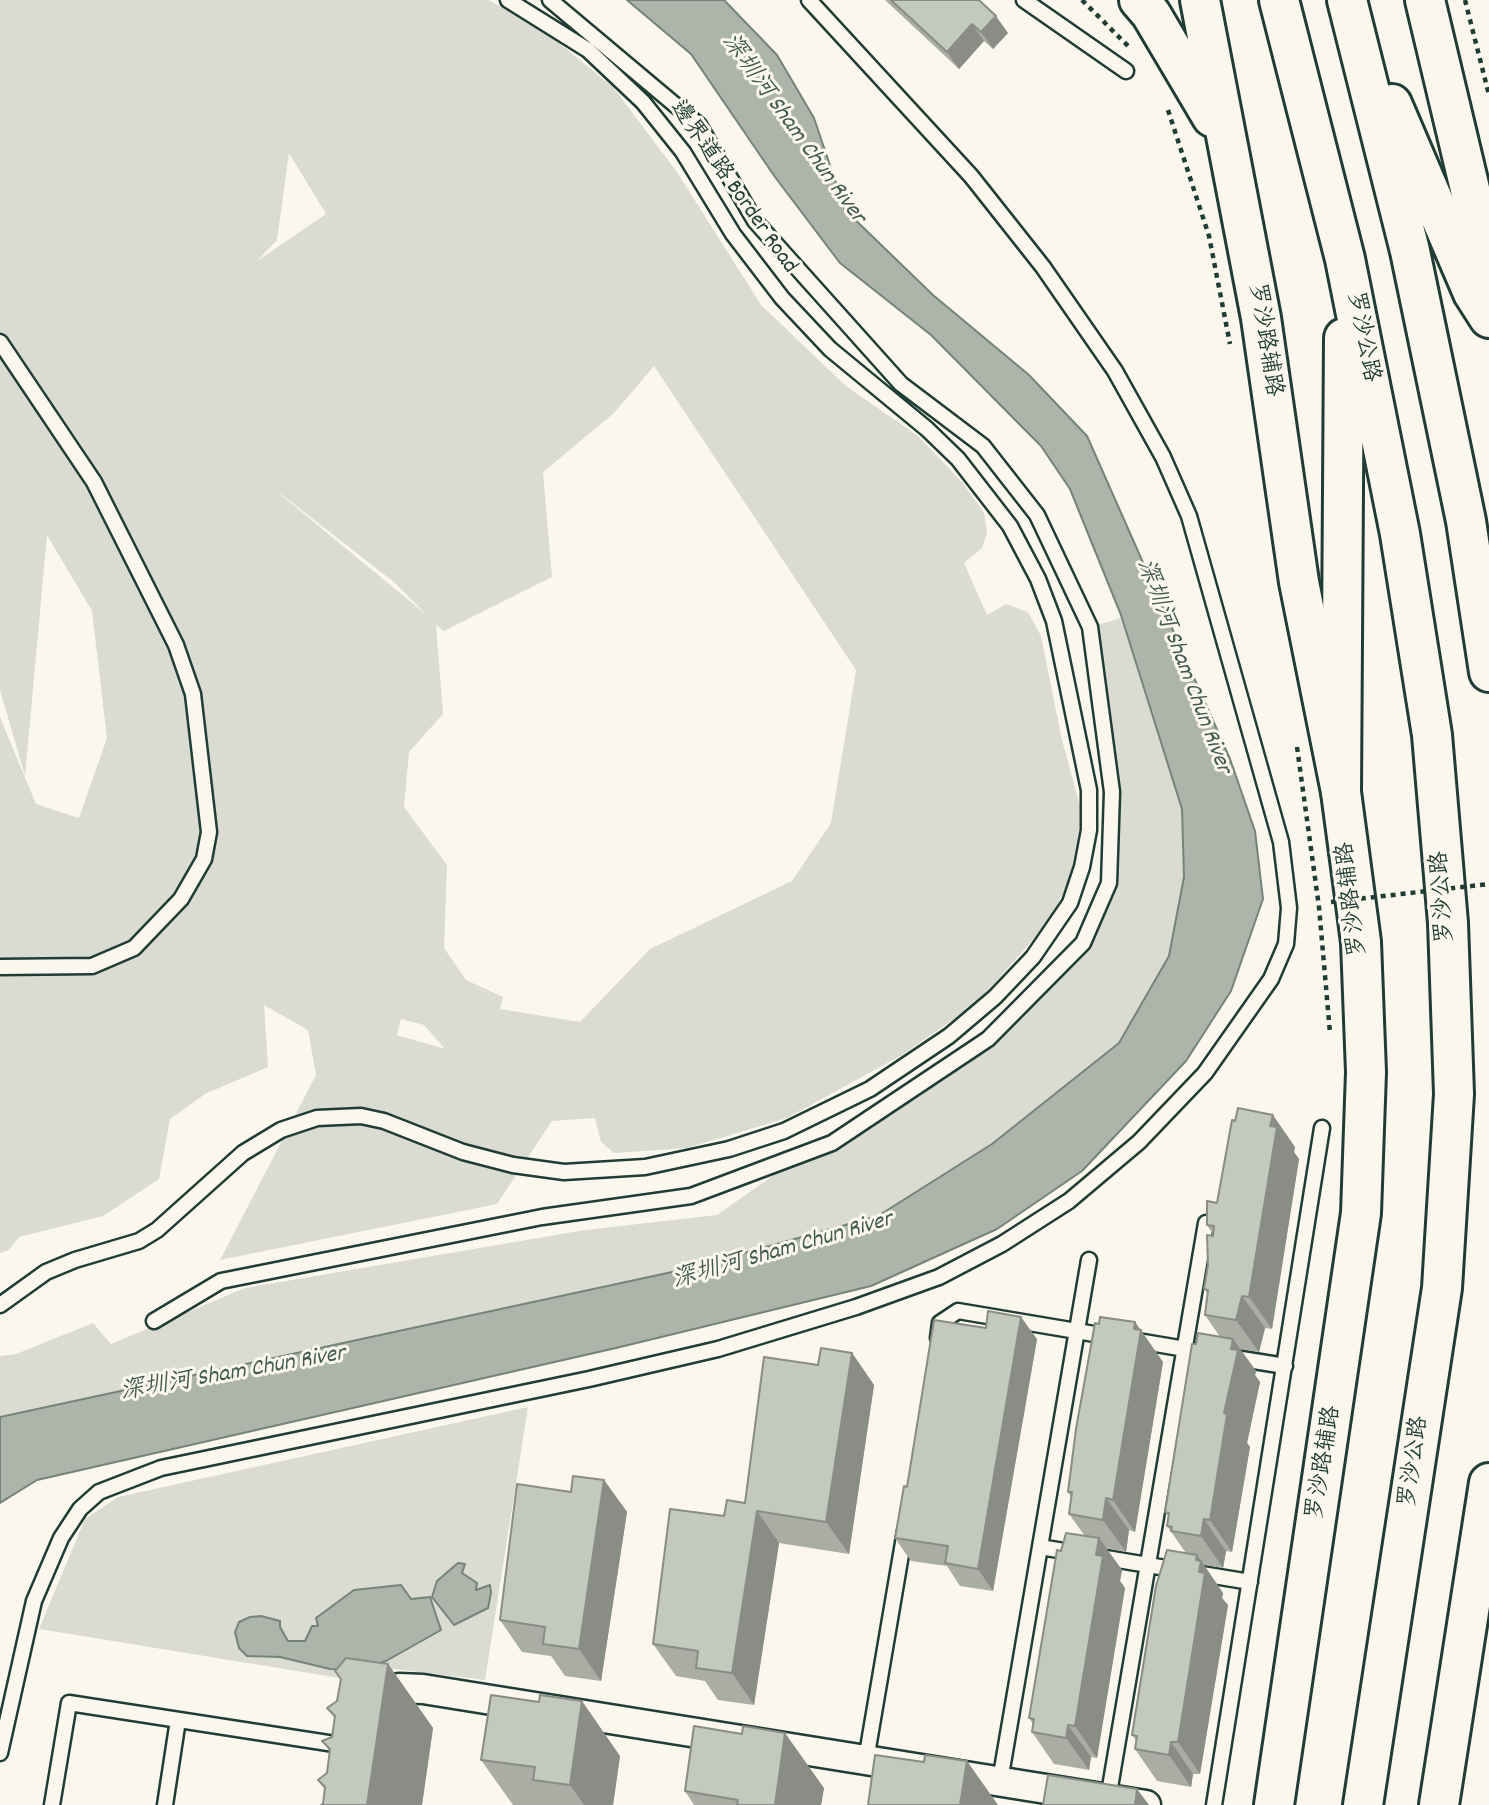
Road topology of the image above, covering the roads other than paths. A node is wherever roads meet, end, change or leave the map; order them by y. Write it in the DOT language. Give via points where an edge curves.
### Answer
graph roads {
  1 [pos="508,0"];
  2 [pos="550,0"];
  3 [pos="809,0"];
  4 [pos="1024,0"];
  5 [pos="1139,0"];
  6 [pos="1200,0"];
  7 [pos="1279,0"];
  8 [pos="1348,0"];
  9 [pos="1424,0"];
  10 [pos="1126,71"];
  11 [pos="1230,149"];
  12 [pos="1345,259"];
  13 [pos="1489,269"];
  14 [pos="1489,318"];
  15 [pos="0,342"];
  16 [pos="1489,672"];
  17 [pos="1341,792"];
  18 [pos="0,967"];
  19 [pos="1322,1128"];
  20 [pos="1206,1223"];
  21 [pos="1089,1260"];
  22 [pos="0,1306"];
  23 [pos="154,1321"];
  24 [pos="1077,1330"];
  25 [pos="1185,1349"];
  26 [pos="936,1351"];
  27 [pos="1284,1366"];
  28 [pos="1489,1483"];
  29 [pos="908,1514"];
  30 [pos="1040,1547"];
  31 [pos="1148,1565"];
  32 [pos="1250,1582"];
  33 [pos="178,1720"];
  34 [pos="0,1753"];
  35 [pos="348,1758"];
  36 [pos="866,1760"];
  37 [pos="1000,1781"];
  38 [pos="1108,1799"];
  39 [pos="52,1805"];
  40 [pos="165,1805"];
  41 [pos="1146,1805"];
  42 [pos="1214,1805"];
  43 [pos="1275,1805"];
  44 [pos="1363,1805"];
  45 [pos="1439,1805"];
  1 -- 22 [label="lane, 邊界道路 Border Road" via="588,50 643,102 782,298 830,349 958,459 996,506 1028,557 1054,621 1089,790 1090,820 1077,884 1060,922 1024,967 972,1018 899,1071 813,1118 729,1149 645,1167 590,1172 538,1169 463,1152 384,1121 339,1116 300,1123 233,1159 158,1230 46,1272"];
  2 -- 23 [label="lane" via="699,125 755,222 901,384 984,446 1037,515 1090,627 1112,792 1108,883 1083,943 988,1039 832,1143 691,1196 541,1217 221,1281"];
  3 -- 34 [label="lane" via="971,176 1043,267 1115,371 1163,457 1189,516 1281,842 1288,920 1286,944 1271,979 1205,1073 1139,1142 1069,1201 939,1277 718,1349 161,1468 99,1492 80,1509 61,1538 34,1601"];
  4 -- 10 [label="lane"];
  5 -- 11 [label="main road" via="1180,60"];
  6 -- 11 [label="main road, 罗沙路辅路"];
  7 -- 12 [label="main road, 罗沙公路"];
  8 -- 14 [label="main road" via="1473,293"];
  8 -- 16 [label="main road" via="1410,251 1466,521"];
  9 -- 13 [label="main road"];
  11 -- 17 [label="main road, 罗沙路辅路" via="1261,318 1299,582"];
  12 -- 17 [label="main road"];
  12 -- 44 [label="main road, 罗沙公路" via="1400,534 1432,734 1448,923 1454,1094 1442,1288"];
  15 -- 18 [label="lane" via="94,482 176,645 193,694 209,832 204,859 181,899 134,948 92,966"];
  17 -- 43 [label="main road, 罗沙路辅路" via="1361,955 1366,1072 1361,1213"];
  19 -- 27 [label="lane"];
  20 -- 25 [label="lane"];
  21 -- 24 [label="lane"];
  24 -- 25 [label="lane"];
  24 -- 26 [label="lane" via="958,1311 940,1323"];
  24 -- 30 [label="lane"];
  25 -- 27 [label="lane"];
  25 -- 31 [label="lane"];
  27 -- 32 [label="lane"];
  28 -- 45 [label="main road"];
  29 -- 36 [label="lane"];
  30 -- 31 [label="lane"];
  30 -- 37 [label="lane"];
  31 -- 32 [label="lane"];
  31 -- 38 [label="lane"];
  32 -- 42 [label="lane"];
  33 -- 35 [label="lane"];
  33 -- 39 [label="lane" via="69,1703"];
  33 -- 40 [label="lane"];
  35 -- 36 [label="street" via="358,1718 377,1699 399,1688"];
  36 -- 37 [label="street"];
  37 -- 38 [label="street"];
  38 -- 41 [label="street"];
}
